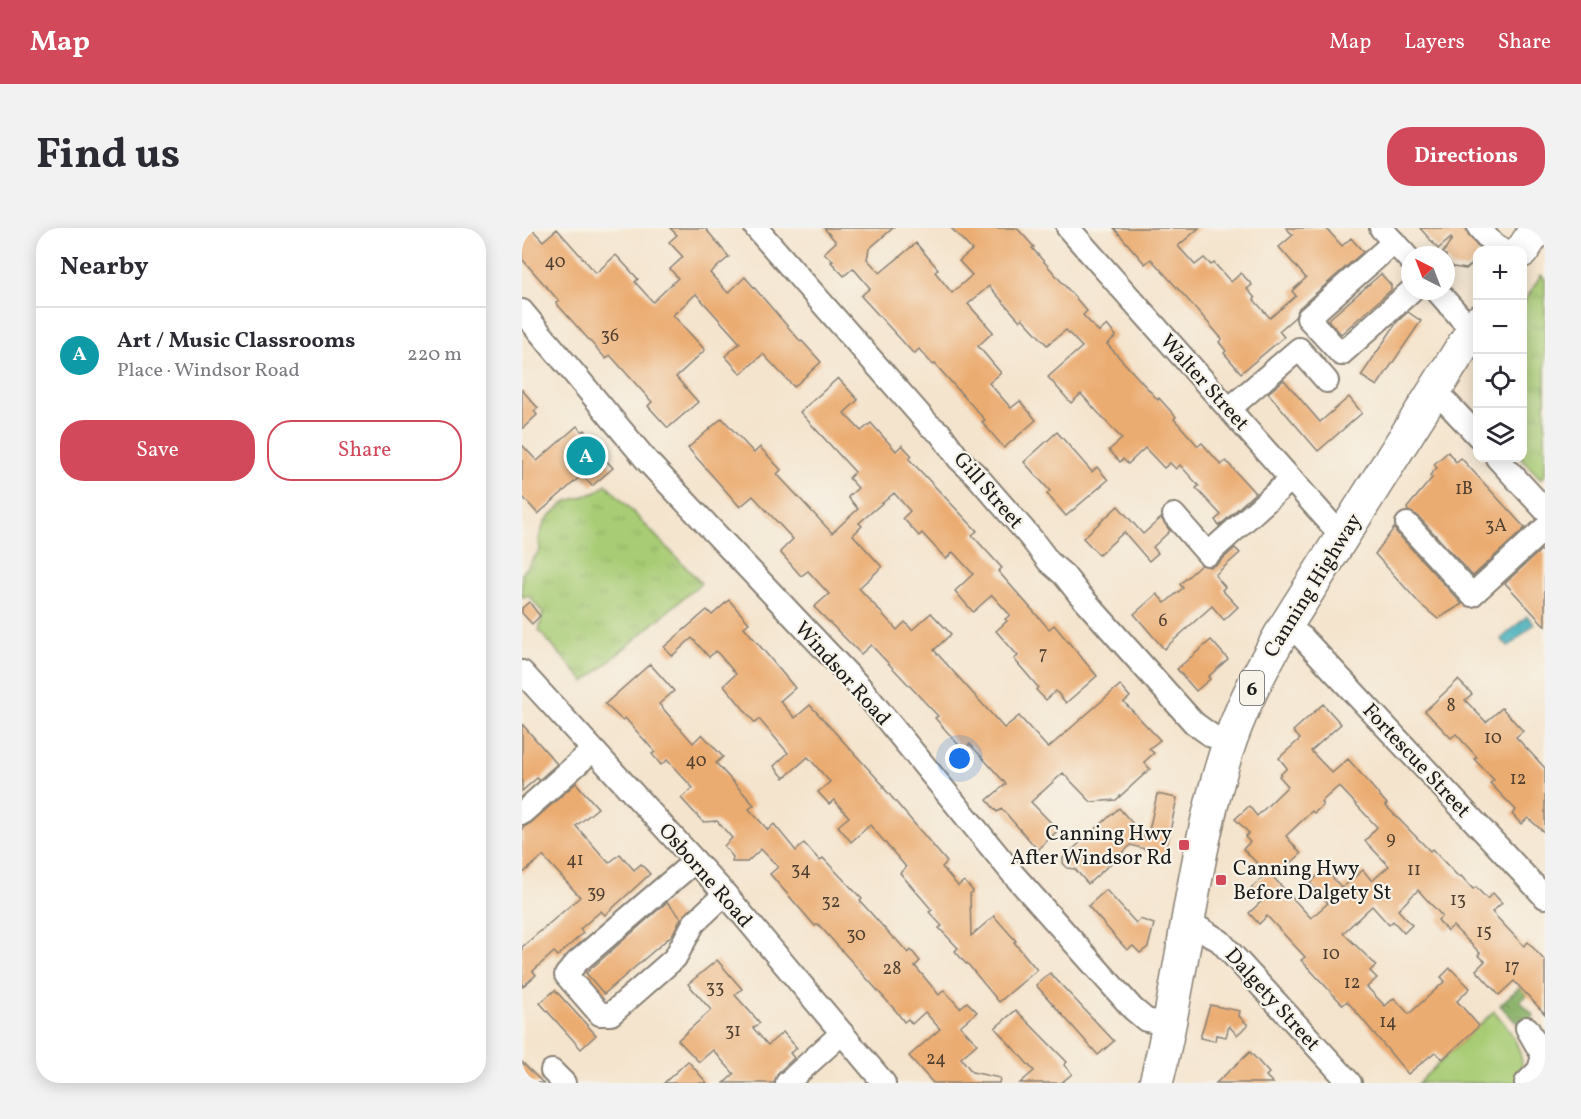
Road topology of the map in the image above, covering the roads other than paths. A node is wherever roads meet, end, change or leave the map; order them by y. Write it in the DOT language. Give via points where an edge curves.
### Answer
graph roads {
  1 [pos="756,228"];
  2 [pos="1068,228"];
  3 [pos="1479,228"];
  4 [pos="1537,228"];
  5 [pos="1388,235"];
  6 [pos="1496,246"];
  7 [pos="1525,246"];
  8 [pos="1401,250"];
  9 [pos="1402,300"];
  10 [pos="1445,300"];
  11 [pos="522,311"];
  12 [pos="1473,323"];
  13 [pos="1473,329"];
  14 [pos="1327,381"];
  15 [pos="1432,393"];
  16 [pos="1229,409"];
  17 [pos="1473,431"];
  18 [pos="1501,462"];
  19 [pos="1291,479"];
  20 [pos="1545,510"];
  21 [pos="1174,515"];
  22 [pos="1407,524"];
  23 [pos="1545,528"];
  24 [pos="1344,533"];
  25 [pos="1285,627"];
  26 [pos="522,672"];
  27 [pos="1230,741"];
  28 [pos="593,750"];
  29 [pos="522,813"];
  30 [pos="695,861"];
  31 [pos="725,894"];
  32 [pos="1545,897"];
  33 [pos="1187,926"];
  34 [pos="1168,1024"];
  35 [pos="1527,1028"];
  36 [pos="842,1033"];
  37 [pos="788,1083"];
  38 [pos="884,1083"];
  39 [pos="1156,1083"];
  40 [pos="1350,1083"];
  41 [pos="1526,1083"];
  1 -- 27 [label="street, Gill Street" via="1194,723 1212,736"];
  2 -- 16 [label="street, Walter Street"];
  3 -- 6 [label="street"];
  4 -- 7 [label="highway"];
  5 -- 8 [label="street"];
  5 -- 9 [label="street" via="1308,318 1341,354"];
  10 -- 12 [label="street" via="1461,318"];
  11 -- 34 [label="street, Windsor Road" via="648,462 860,687 1013,874 1133,1009 1146,1020"];
  13 -- 15 [label="highway, Canning Highway / 6"];
  14 -- 16 [label="street" via="1299,349"];
  15 -- 17 [label="street" via="1447,402"];
  15 -- 24 [label="highway, Canning Highway / 6"];
  16 -- 19 [label="street, Walter Street"];
  18 -- 20 [label="street"];
  19 -- 21 [label="street" via="1208,554"];
  19 -- 24 [label="street, Walter Street"];
  22 -- 23 [label="street" via="1472,595"];
  24 -- 25 [label="highway, Canning Highway / 6"];
  25 -- 27 [label="highway, Canning Highway / 6" via="1258,674"];
  25 -- 32 [label="street, Fortescue Street" via="1302,637"];
  26 -- 28 [label="street, Osborne Road"];
  27 -- 33 [label="highway, Canning Highway / 6"];
  28 -- 29 [label="street"];
  28 -- 30 [label="street, Osborne Road"];
  30 -- 31 [label="street, Osborne Road"];
  30 -- 31 [label="street" via="566,975 600,1014 611,1014 675,958 694,923"];
  31 -- 36 [label="street, Osborne Road"];
  33 -- 34 [label="highway, Canning Highway / 6"];
  33 -- 40 [label="street, Dalgety Street" via="1201,929 1220,941"];
  34 -- 39 [label="highway, Canning Highway / 6"];
  35 -- 41 [label="street" via="1543,1056 1539,1070"];
  36 -- 37 [label="street"];
  36 -- 38 [label="street, Osborne Road"];
}
